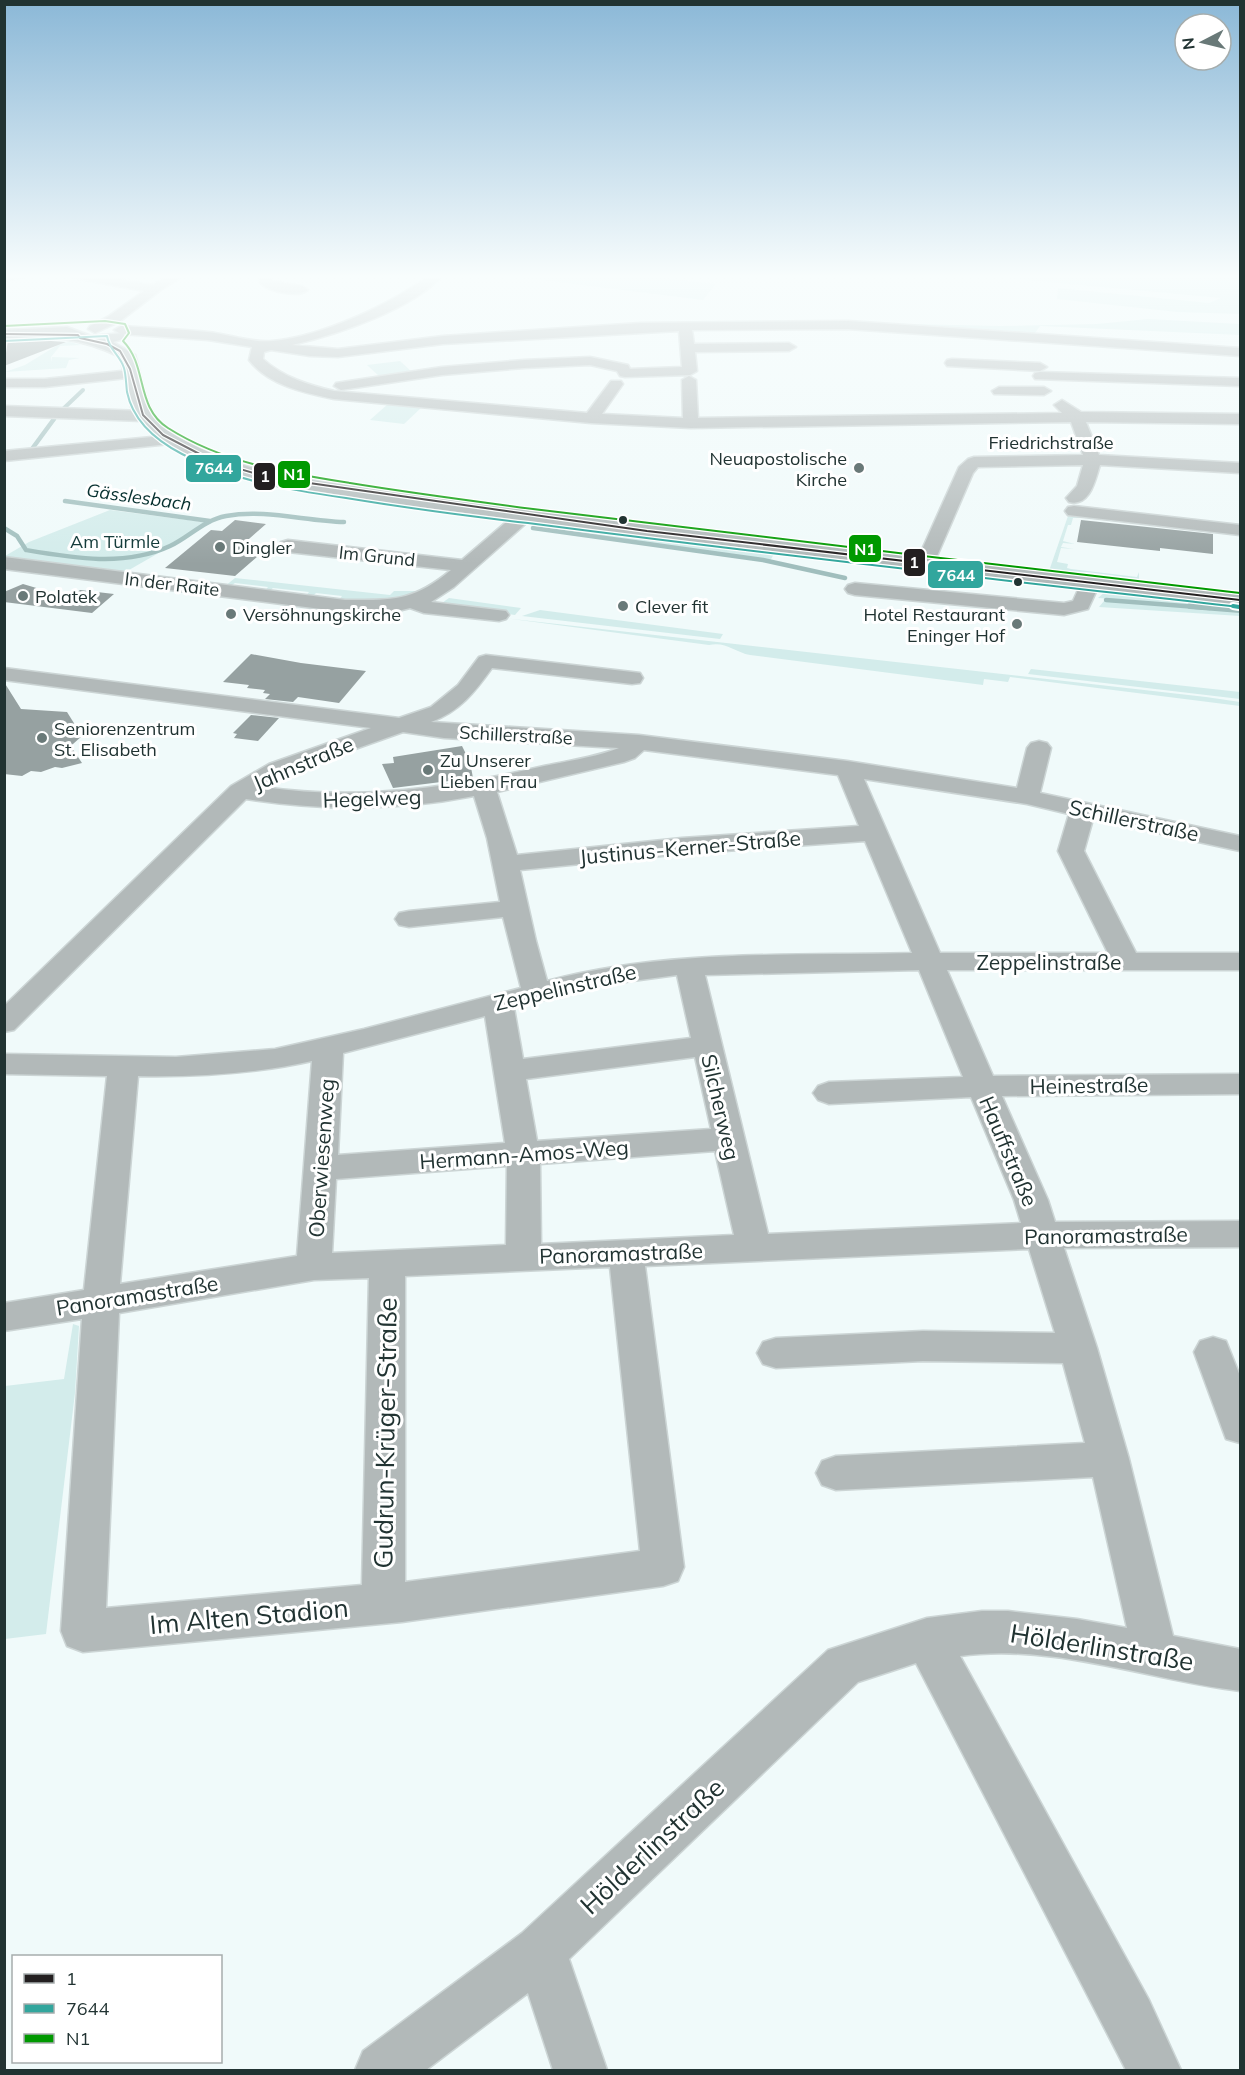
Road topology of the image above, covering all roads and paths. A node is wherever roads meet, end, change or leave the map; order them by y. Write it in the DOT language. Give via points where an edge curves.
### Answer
graph roads {
  1 [pos="130,371"];
  2 [pos="266,371"];
  3 [pos="444,371"];
  4 [pos="622,371"];
  5 [pos="688,371"];
  6 [pos="998,371"];
  7 [pos="1041,371"];
  8 [pos="131,374"];
  9 [pos="689,375"];
  10 [pos="584,377"];
  11 [pos="1041,378"];
  12 [pos="620,379"];
  13 [pos="1240,382"];
  14 [pos="4,383"];
  15 [pos="999,391"];
  16 [pos="315,392"];
  17 [pos="4,411"];
  18 [pos="142,416"];
  19 [pos="1077,417"];
  20 [pos="591,418"];
  21 [pos="1240,419"];
  22 [pos="692,423"];
  23 [pos="173,440"];
  24 [pos="4,456"];
  25 [pos="1094,460"];
  26 [pos="1240,468"];
  27 [pos="525,515"];
  28 [pos="1240,530"];
  29 [pos="288,546"];
  30 [pos="4,563"];
  31 [pos="925,563"];
  32 [pos="466,566"];
  33 [pos="1090,582"];
  34 [pos="855,589"];
  35 [pos="1240,600"];
  36 [pos="414,602"];
  37 [pos="499,615"];
  38 [pos="4,674"];
  39 [pos="632,678"];
  40 [pos="396,725"];
  41 [pos="639,742"];
  42 [pos="1039,747"];
  43 [pos="847,768"];
  44 [pos="483,787"];
  45 [pos="240,791"];
  46 [pos="1027,797"];
  47 [pos="1083,809"];
  48 [pos="874,832"];
  49 [pos="1240,843"];
  50 [pos="506,864"];
  51 [pos="516,908"];
  52 [pos="409,920"];
  53 [pos="929,961"];
  54 [pos="1126,962"];
  55 [pos="1240,962"];
  56 [pos="689,965"];
  57 [pos="537,992"];
  58 [pos="498,1002"];
  59 [pos="4,1023"];
  60 [pos="707,1046"];
  61 [pos="328,1049"];
  62 [pos="4,1064"];
  63 [pos="123,1066"];
  64 [pos="509,1071"];
  65 [pos="1240,1084"];
  66 [pos="982,1086"];
  67 [pos="829,1093"];
  68 [pos="728,1139"];
  69 [pos="523,1154"];
  70 [pos="320,1168"];
  71 [pos="1240,1234"];
  72 [pos="1043,1235"];
  73 [pos="754,1248"];
  74 [pos="626,1252"];
  75 [pos="524,1257"];
  76 [pos="387,1263"];
  77 [pos="314,1267"];
  78 [pos="101,1300"];
  79 [pos="4,1317"];
  80 [pos="1078,1348"];
  81 [pos="1213,1352"];
  82 [pos="776,1353"];
  83 [pos="1240,1427"];
  84 [pos="1109,1459"];
  85 [pos="836,1473"];
  86 [pos="383,1603"];
  87 [pos="927,1639"];
  88 [pos="1155,1653"];
  89 [pos="1240,1670"];
  90 [pos="540,1951"];
  91 [pos="382,2070"];
  92 [pos="580,2070"];
  93 [pos="1154,2070"];
  1 -- 8 [label="main road"];
  2 -- 16 [label="street"];
  3 -- 16 [label="street"];
  4 -- 12 [label="street"];
  5 -- 9 [label="street"];
  6 -- 11 [label="street"];
  7 -- 11 [label="street"];
  8 -- 14 [label="street"];
  8 -- 18 [label="main road"];
  9 -- 12 [label="street"];
  9 -- 22 [label="street"];
  10 -- 12 [label="street"];
  11 -- 13 [label="street"];
  11 -- 15 [label="street"];
  11 -- 19 [label="street"];
  12 -- 20 [label="street"];
  16 -- 20 [label="street"];
  17 -- 18 [label="street"];
  18 -- 23 [label="main road"];
  19 -- 21 [label="street"];
  19 -- 22 [label="street"];
  19 -- 25 [label="street"];
  20 -- 22 [label="street"];
  23 -- 24 [label="street"];
  23 -- 27 [label="main road" via="228,466 274,479"];
  25 -- 26 [label="street, Friedrichstraße"];
  25 -- 28 [label="street" via="1085,488 1074,504"];
  25 -- 31 [label="street, Friedrichstraße" via="974,462 965,471"];
  27 -- 31 [label="main road"];
  27 -- 32 [label="street, In der Raite"];
  29 -- 32 [label="street, Im Grund"];
  30 -- 36 [label="street, In der Raite" via="345,606 383,607"];
  31 -- 33 [label="main road"];
  32 -- 36 [label="street, In der Raite"];
  33 -- 34 [label="street" via="1081,605 1064,609"];
  33 -- 35 [label="main road"];
  36 -- 37 [label="street" via="424,607"];
  38 -- 40 [label="street, Schillerstraße"];
  39 -- 40 [label="street, Jahnstraße" via="486,661 466,690 439,712"];
  40 -- 41 [label="street, Schillerstraße"];
  40 -- 45 [label="street, Jahnstraße" via="277,770"];
  41 -- 43 [label="street, Schillerstraße"];
  41 -- 44 [label="street, Hegelweg" via="616,757"];
  42 -- 46 [label="street"];
  43 -- 46 [label="street, Schillerstraße"];
  43 -- 48 [label="street, Hauffstraße"];
  44 -- 45 [label="street, Hegelweg" via="434,796 328,802"];
  44 -- 50 [label="street"];
  45 -- 59 [label="street, Jahnstraße"];
  46 -- 47 [label="street, Schillerstraße"];
  47 -- 49 [label="street, Schillerstraße"];
  47 -- 54 [label="street" via="1071,851"];
  48 -- 50 [label="street, Justinus-Kerner-Straße"];
  48 -- 53 [label="street, Hauffstraße"];
  50 -- 51 [label="street"];
  51 -- 52 [label="street"];
  51 -- 57 [label="street"];
  53 -- 54 [label="street, Zeppelinstraße"];
  53 -- 56 [label="street, Zeppelinstraße"];
  53 -- 66 [label="street, Hauffstraße"];
  54 -- 55 [label="street, Zeppelinstraße"];
  56 -- 57 [label="street, Zeppelinstraße" via="614,973"];
  56 -- 60 [label="street, Silcherweg"];
  57 -- 58 [label="street, Zeppelinstraße"];
  58 -- 61 [label="street, Zeppelinstraße"];
  58 -- 64 [label="street"];
  60 -- 64 [label="street"];
  60 -- 68 [label="street, Silcherweg"];
  61 -- 63 [label="street, Zeppelinstraße" via="223,1065"];
  61 -- 70 [label="street, Oberwiesenweg"];
  62 -- 63 [label="street, Zeppelinstraße"];
  63 -- 78 [label="street, Im Alten Stadion"];
  64 -- 69 [label="street"];
  65 -- 66 [label="street, Heinestraße"];
  66 -- 67 [label="street, Heinestraße"];
  66 -- 72 [label="street, Hauffstraße"];
  68 -- 69 [label="street, Hermann-Amos-Weg"];
  68 -- 73 [label="street, Silcherweg"];
  69 -- 70 [label="street, Hermann-Amos-Weg"];
  69 -- 75 [label="street"];
  70 -- 77 [label="street, Oberwiesenweg"];
  71 -- 72 [label="street, Panoramastraße"];
  72 -- 73 [label="street, Panoramastraße"];
  72 -- 80 [label="street, Hauffstraße"];
  73 -- 74 [label="street, Panoramastraße"];
  74 -- 75 [label="street, Panoramastraße"];
  74 -- 86 [label="street, Im Alten Stadion" via="663,1567"];
  75 -- 76 [label="street, Panoramastraße"];
  76 -- 77 [label="street, Panoramastraße"];
  76 -- 86 [label="street, Gudrun-Krüger-Straße"];
  77 -- 78 [label="street, Panoramastraße"];
  78 -- 79 [label="street, Panoramastraße"];
  78 -- 86 [label="street, Im Alten Stadion" via="83,1631"];
  80 -- 82 [label="street" via="922,1346"];
  80 -- 84 [label="street, Hauffstraße"];
  81 -- 83 [label="street"];
  84 -- 85 [label="street"];
  84 -- 88 [label="street, Hauffstraße"];
  87 -- 88 [label="street, Hölderlinstraße" via="1008,1632"];
  87 -- 90 [label="street, Hölderlinstraße" via="844,1665"];
  87 -- 93 [label="street"];
  88 -- 89 [label="street, Hölderlinstraße"];
  90 -- 91 [label="street, Hölderlinstraße"];
  90 -- 92 [label="street"];
}
